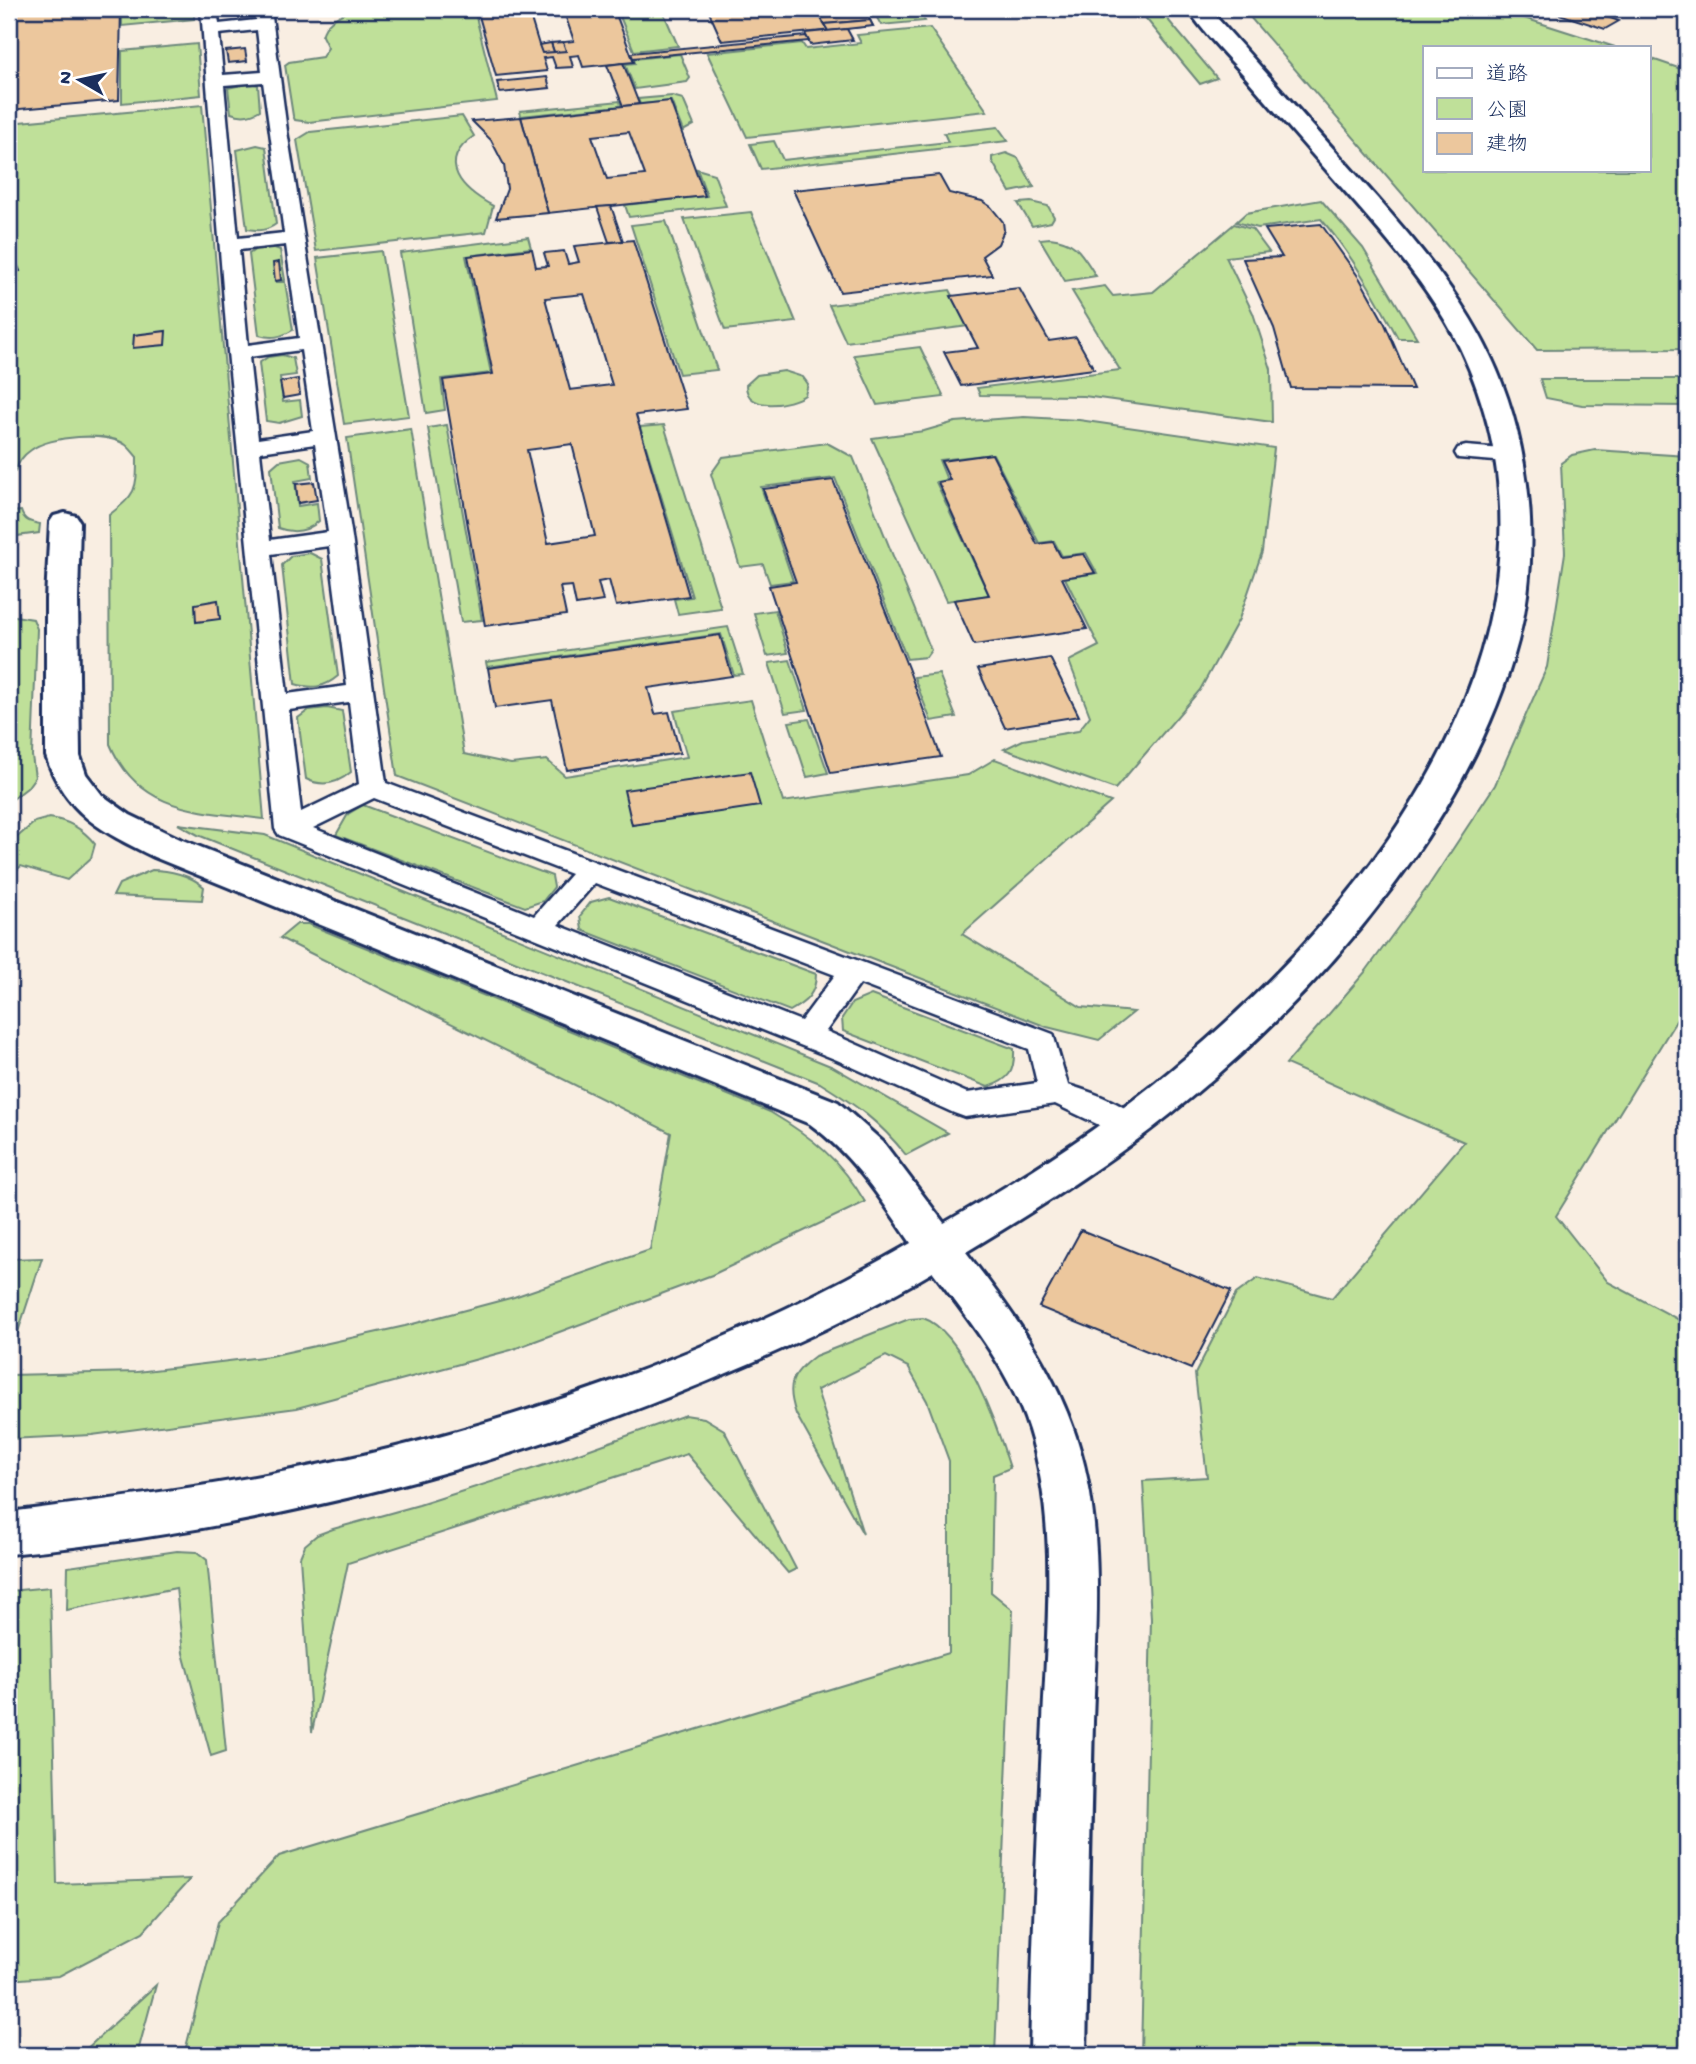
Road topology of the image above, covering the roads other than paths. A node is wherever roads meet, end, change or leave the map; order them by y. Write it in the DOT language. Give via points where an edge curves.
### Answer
graph roads {
  1 [pos="1198,9"];
  2 [pos="264,16"];
  3 [pos="210,19"];
  4 [pos="271,76"];
  5 [pos="215,81"];
  6 [pos="295,238"];
  7 [pos="229,245"];
  8 [pos="310,343"];
  9 [pos="238,352"];
  10 [pos="324,436"];
  11 [pos="248,447"];
  12 [pos="1466,453"];
  13 [pos="1507,455"];
  14 [pos="65,522"];
  15 [pos="340,537"];
  16 [pos="258,549"];
  17 [pos="360,692"];
  18 [pos="275,704"];
  19 [pos="373,788"];
  20 [pos="289,830"];
  21 [pos="590,870"];
  22 [pos="539,929"];
  23 [pos="853,970"];
  24 [pos="807,1036"];
  25 [pos="1055,1092"];
  26 [pos="1129,1126"];
  27 [pos="940,1249"];
  28 [pos="9,1533"];
  29 [pos="1058,2055"];
  1 -- 13 [label="street" via="1395,234 1439,291 1462,327 1492,393"];
  2 -- 3 [label="lane"];
  2 -- 4 [label="lane"];
  3 -- 5 [label="lane"];
  4 -- 5 [label="lane"];
  4 -- 6 [label="lane"];
  5 -- 7 [label="lane"];
  6 -- 7 [label="lane"];
  6 -- 8 [label="lane"];
  7 -- 9 [label="lane"];
  8 -- 9 [label="lane"];
  8 -- 10 [label="lane"];
  9 -- 11 [label="lane"];
  10 -- 11 [label="lane"];
  10 -- 15 [label="lane"];
  11 -- 16 [label="lane"];
  12 -- 13 [label="lane"];
  13 -- 26 [label="street" via="1517,553 1511,605 1487,689 1452,764 1384,872 1304,970 1221,1052"];
  14 -- 27 [label="street" via="63,756 69,779 105,816 238,877 806,1104 838,1122 862,1146"];
  15 -- 16 [label="lane"];
  15 -- 17 [label="lane"];
  16 -- 18 [label="lane"];
  17 -- 18 [label="lane"];
  17 -- 19 [label="lane"];
  18 -- 20 [label="lane"];
  19 -- 20 [label="lane"];
  19 -- 21 [label="lane"];
  20 -- 22 [label="lane"];
  21 -- 22 [label="lane"];
  21 -- 23 [label="lane"];
  22 -- 24 [label="lane"];
  23 -- 24 [label="lane"];
  23 -- 25 [label="lane" via="1042,1042"];
  24 -- 25 [label="lane" via="965,1105"];
  25 -- 26 [label="lane"];
  26 -- 27 [label="street"];
  27 -- 28 [label="street" via="827,1309 730,1352 478,1446 256,1499"];
  27 -- 29 [label="street" via="998,1329 1042,1407 1063,1485 1071,1626"];
}
